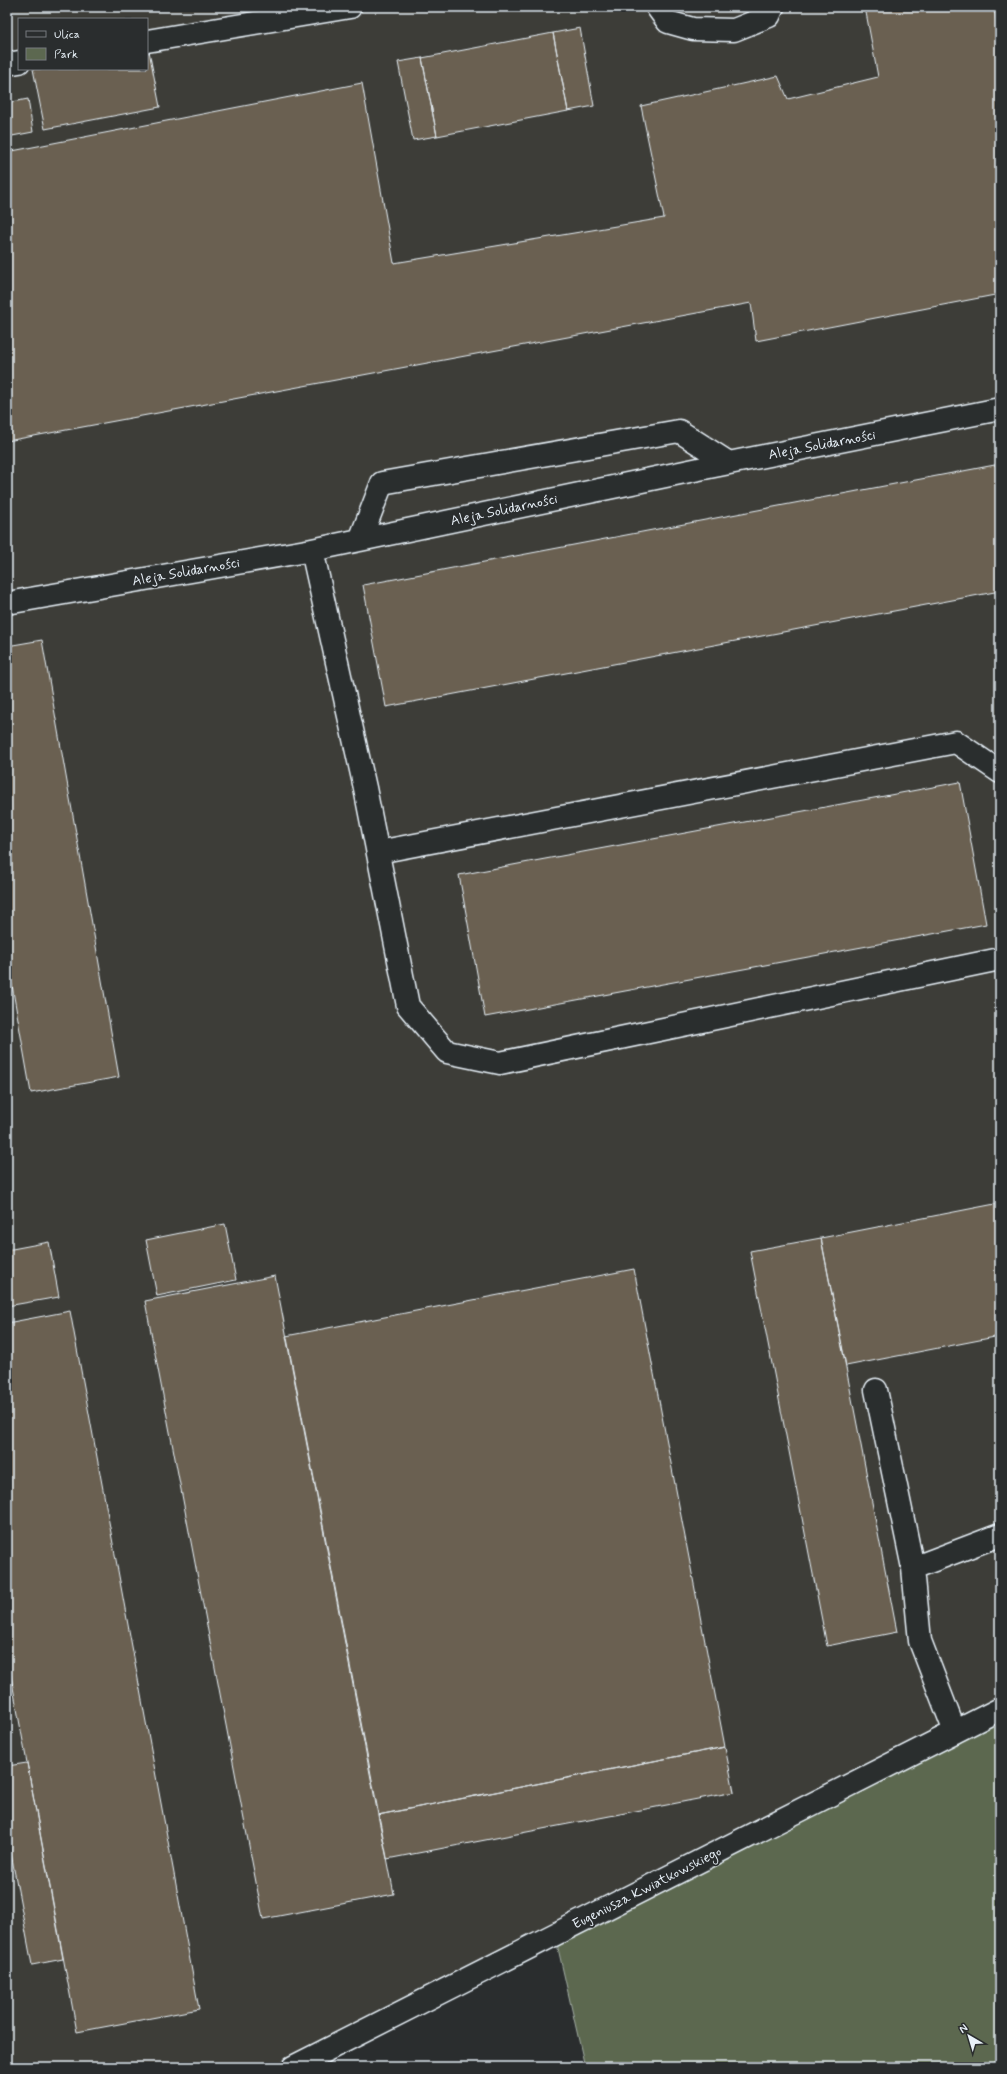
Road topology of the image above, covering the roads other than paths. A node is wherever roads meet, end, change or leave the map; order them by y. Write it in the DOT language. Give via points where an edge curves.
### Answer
graph roads {
  1 [pos="350,7"];
  2 [pos="657,7"];
  3 [pos="773,7"];
  4 [pos="148,41"];
  5 [pos="18,62"];
  6 [pos="7,64"];
  7 [pos="1000,409"];
  8 [pos="729,463"];
  9 [pos="360,540"];
  10 [pos="312,550"];
  11 [pos="7,603"];
  12 [pos="1000,772"];
  13 [pos="378,852"];
  14 [pos="1000,960"];
  15 [pos="876,1390"];
  16 [pos="1000,1535"];
  17 [pos="913,1568"];
  18 [pos="1000,1709"];
  19 [pos="955,1732"];
  20 [pos="293,2067"];
  1 -- 4 [label="street"];
  2 -- 3 [label="street" via="668,22 693,29 734,30 769,16"];
  5 -- 6 [label="street"];
  7 -- 8 [label="street, Aleja Solidarności"];
  8 -- 9 [label="street, Aleja Solidarności"];
  8 -- 9 [label="street" via="679,431 382,483"];
  9 -- 10 [label="street, Aleja Solidarności"];
  10 -- 11 [label="street, Aleja Solidarności"];
  10 -- 13 [label="street"];
  12 -- 13 [label="street" via="956,742"];
  13 -- 14 [label="street" via="408,1006 448,1052 500,1063"];
  15 -- 17 [label="street"];
  16 -- 17 [label="street"];
  17 -- 19 [label="street" via="920,1641"];
  18 -- 19 [label="street, Eugeniusza Kwiatkowskiego"];
  19 -- 20 [label="street, Eugeniusza Kwiatkowskiego"];
}
